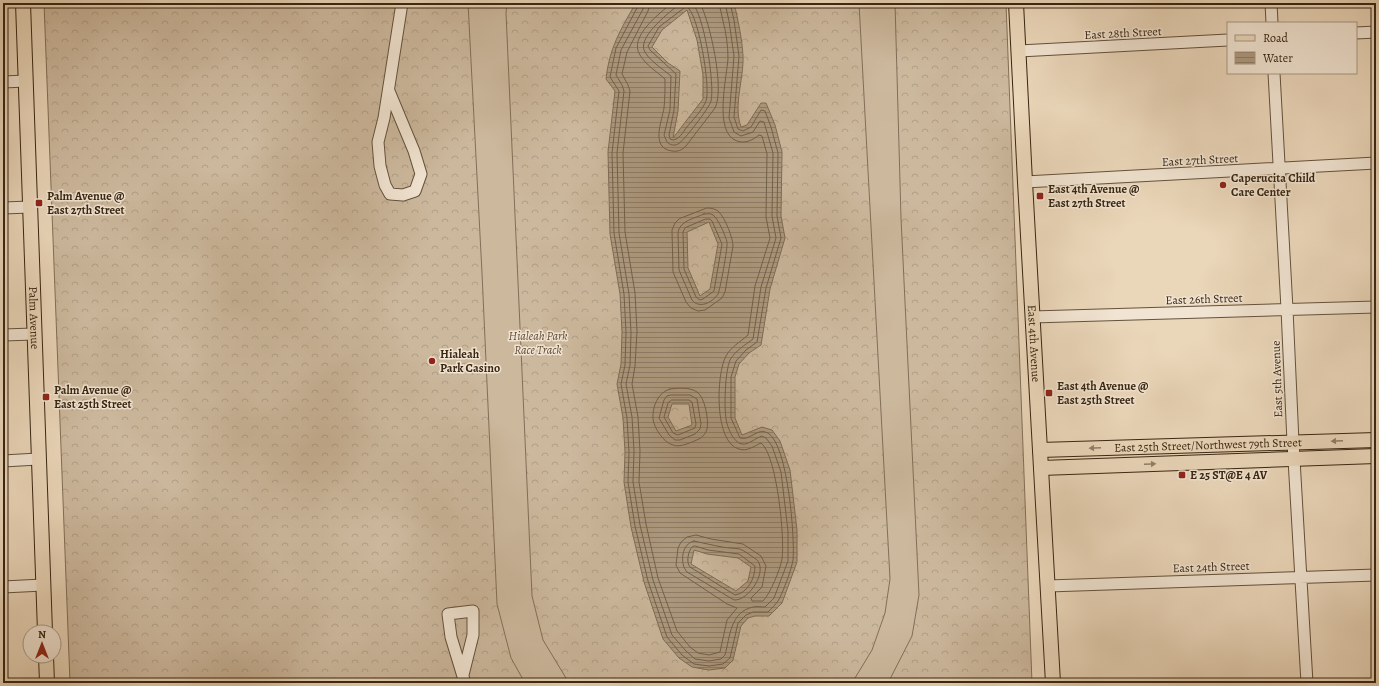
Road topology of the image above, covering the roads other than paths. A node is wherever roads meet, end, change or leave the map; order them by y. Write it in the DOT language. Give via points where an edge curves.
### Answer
graph roads {
  1 [pos="23,3"];
  2 [pos="402,3"];
  3 [pos="1016,3"];
  4 [pos="1271,3"];
  5 [pos="1272,22"];
  6 [pos="1376,32"];
  7 [pos="1357,33"];
  8 [pos="1227,40"];
  9 [pos="1019,52"];
  10 [pos="1274,74"];
  11 [pos="26,81"];
  12 [pos="3,82"];
  13 [pos="389,91"];
  14 [pos="1376,163"];
  15 [pos="1279,168"];
  16 [pos="1025,182"];
  17 [pos="30,207"];
  18 [pos="3,208"];
  19 [pos="1376,307"];
  20 [pos="1287,309"];
  21 [pos="1032,317"];
  22 [pos="34,334"];
  23 [pos="3,335"];
  24 [pos="1376,440"];
  25 [pos="1292,442"];
  26 [pos="1040,450"];
  27 [pos="1376,456"];
  28 [pos="38,459"];
  29 [pos="1294,459"];
  30 [pos="3,461"];
  31 [pos="1041,468"];
  32 [pos="1376,575"];
  33 [pos="1300,577"];
  34 [pos="43,585"];
  35 [pos="1048,586"];
  36 [pos="3,587"];
  37 [pos="45,624"];
  38 [pos="46,664"];
  39 [pos="464,679"];
  40 [pos="47,683"];
  41 [pos="1053,683"];
  42 [pos="1307,683"];
  1 -- 11 [label="main road, Palm Avenue"];
  2 -- 13 [label="street"];
  3 -- 9 [label="main road, East 4th Avenue"];
  4 -- 5 [label="street"];
  6 -- 7 [label="street"];
  8 -- 9 [label="street, East 28th Street"];
  9 -- 16 [label="main road, East 4th Avenue"];
  10 -- 15 [label="street, East 5th Avenue"];
  11 -- 12 [label="street"];
  11 -- 17 [label="main road, Palm Avenue"];
  13 -- 13 [label="street" via="378,142 380,166 390,194 416,192 421,174 414,150"];
  14 -- 15 [label="street, East 27th Street"];
  15 -- 16 [label="street, East 27th Street"];
  15 -- 20 [label="street, East 5th Avenue"];
  16 -- 21 [label="main road, East 4th Avenue"];
  17 -- 18 [label="street"];
  17 -- 22 [label="main road, Palm Avenue"];
  19 -- 20 [label="street, East 26th Street"];
  20 -- 21 [label="street, East 26th Street"];
  20 -- 25 [label="street, East 5th Avenue"];
  21 -- 26 [label="main road, East 4th Avenue"];
  22 -- 23 [label="street"];
  22 -- 28 [label="main road, Palm Avenue"];
  24 -- 25 [label="main road, East 25th Street/Northwest 79th Street, one-way"];
  25 -- 26 [label="main road, East 25th Street/Northwest 79th Street, one-way"];
  25 -- 29 [label="street, East 5th Avenue"];
  26 -- 31 [label="main road, East 4th Avenue"];
  27 -- 29 [label="main road, East 25th Street/Northwest 79th Street"];
  28 -- 30 [label="street"];
  28 -- 34 [label="main road, Palm Avenue"];
  31 -- 29 [label="main road, East 25th Street/Northwest 79th Street, one-way"];
  29 -- 33 [label="street, East 5th Avenue"];
  31 -- 35 [label="main road, East 4th Avenue"];
  32 -- 33 [label="street, East 24th Street"];
  33 -- 35 [label="street, East 24th Street"];
  33 -- 42 [label="street, East 5th Avenue"];
  34 -- 36 [label="street"];
  34 -- 37 [label="main road, Palm Avenue"];
  35 -- 41 [label="main road, East 4th Avenue"];
  38 -- 40 [label="main road"];
  39 -- 39 [label="street" via="451,637 448,614 473,611 473,635"];
}
